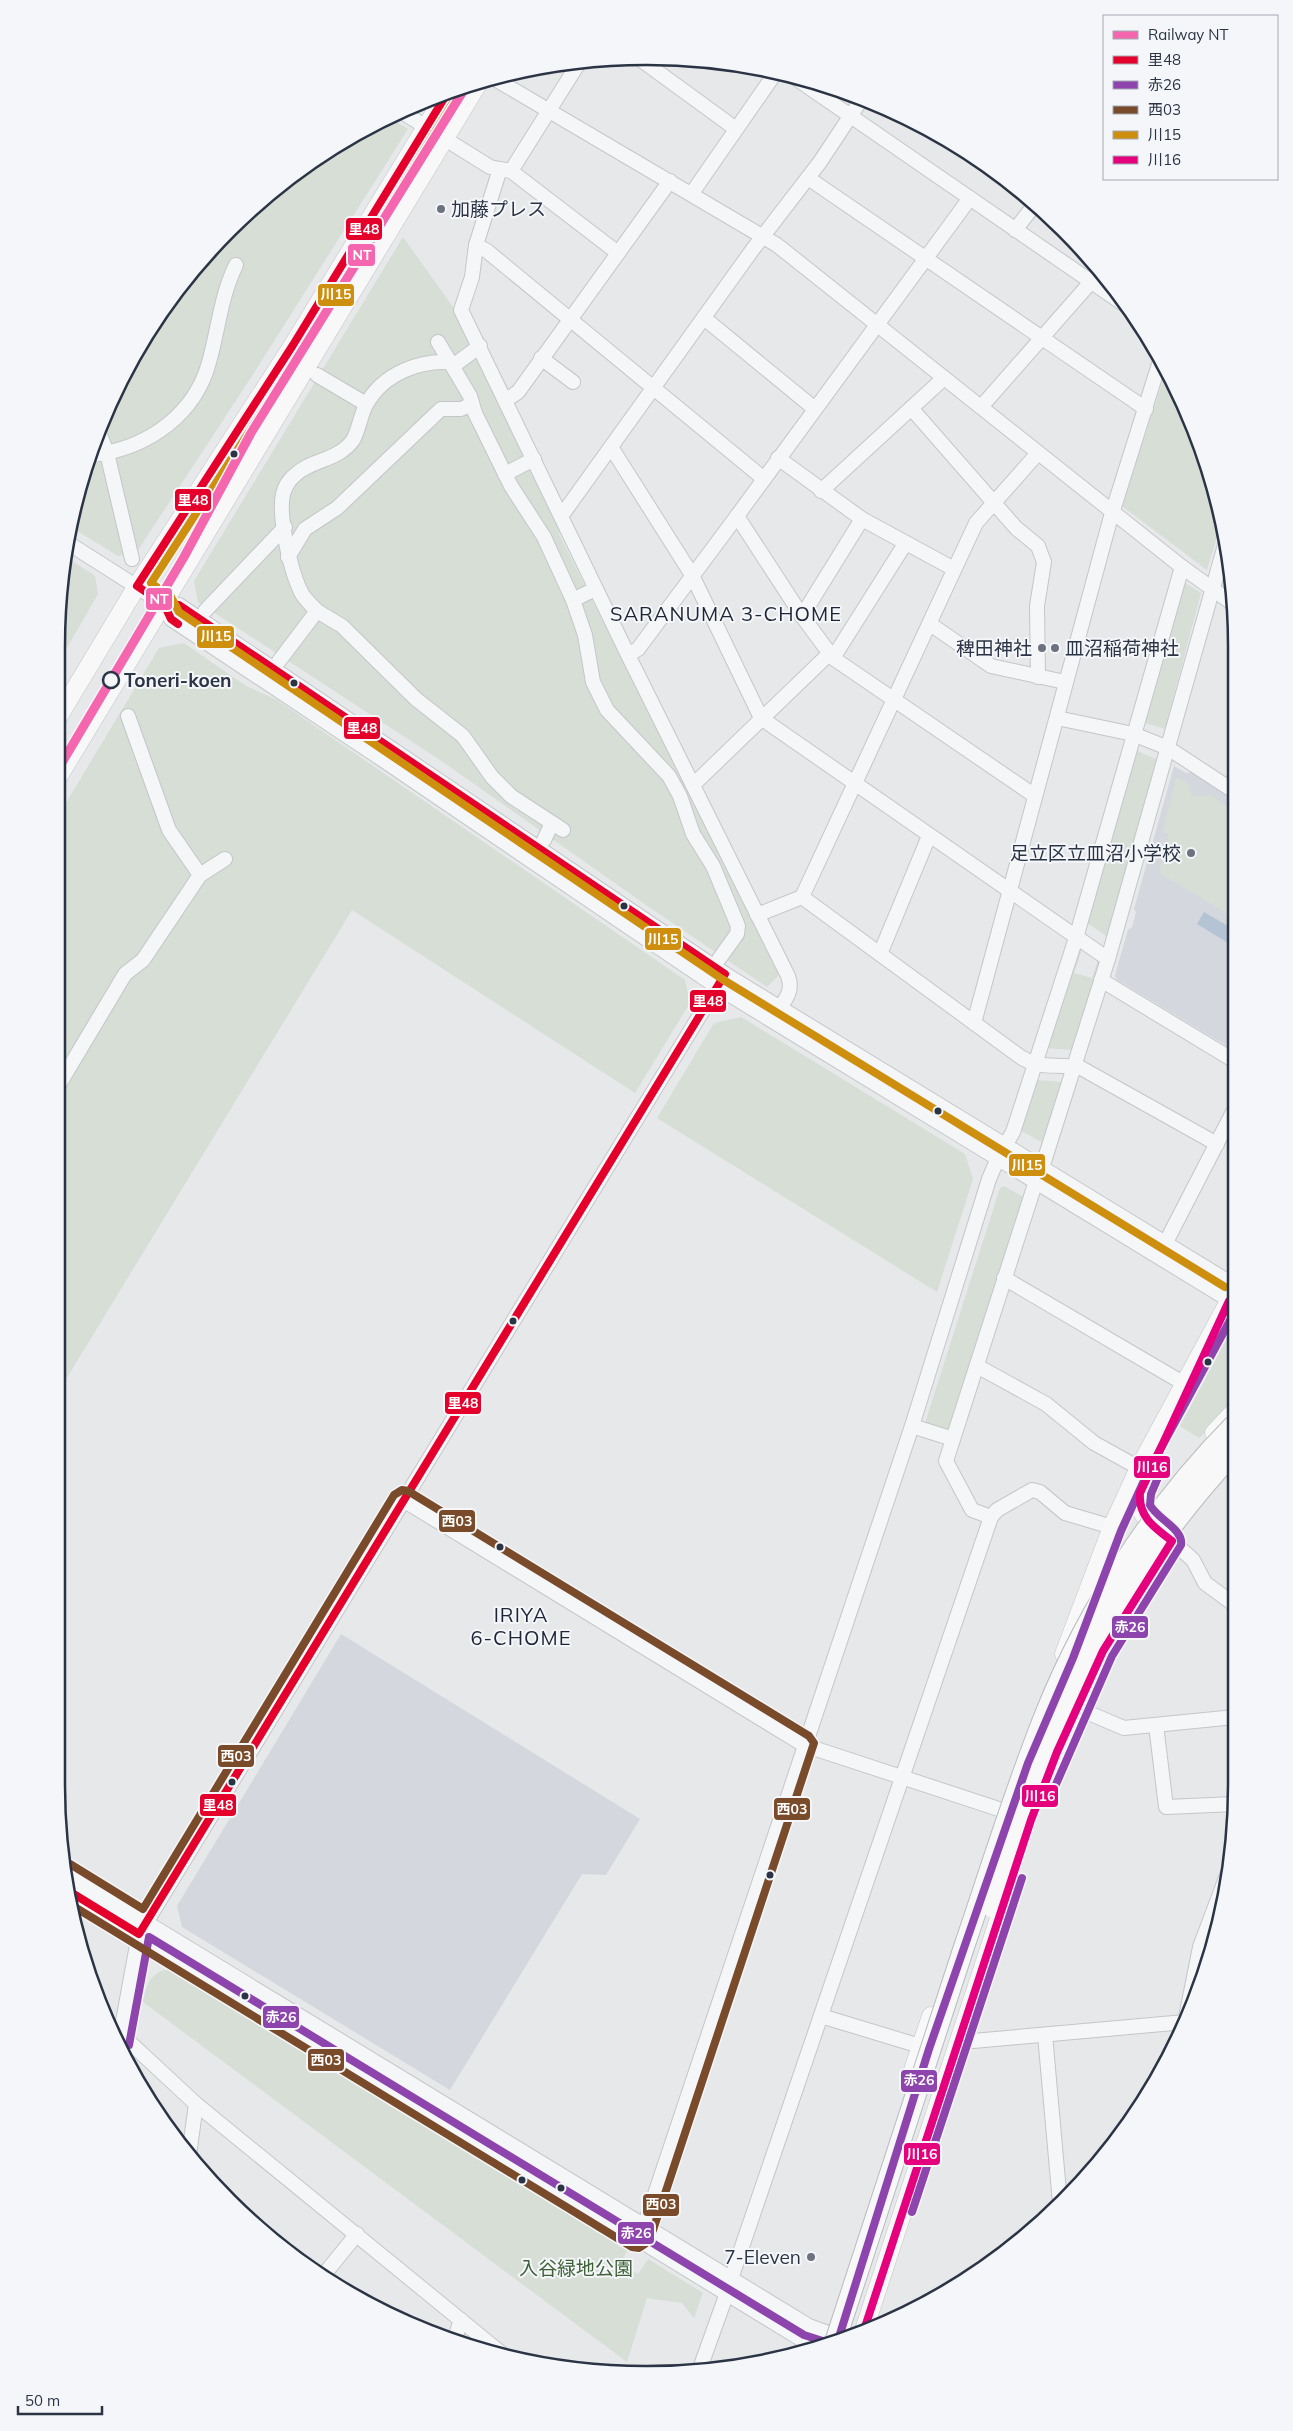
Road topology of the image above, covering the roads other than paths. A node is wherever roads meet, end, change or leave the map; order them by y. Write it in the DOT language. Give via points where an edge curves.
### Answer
graph roads {
  1 [pos="648,65"];
  2 [pos="575,70"];
  3 [pos="771,79"];
  4 [pos="502,83"];
  5 [pos="814,90"];
  6 [pos="472,92"];
  7 [pos="441,103"];
  8 [pos="857,105"];
  9 [pos="549,111"];
  10 [pos="850,115"];
  11 [pos="409,116"];
  12 [pos="426,127"];
  13 [pos="736,129"];
  14 [pos="443,138"];
  15 [pos="506,170"];
  16 [pos="808,178"];
  17 [pos="670,181"];
  18 [pos="692,194"];
  19 [pos="970,198"];
  20 [pos="1031,210"];
  21 [pos="1015,230"];
  22 [pos="762,236"];
  23 [pos="476,245"];
  24 [pos="618,253"];
  25 [pos="926,259"];
  26 [pos="236,265"];
  27 [pos="1091,282"];
  28 [pos="1109,294"];
  29 [pos="704,318"];
  30 [pos="570,319"];
  31 [pos="877,326"];
  32 [pos="1040,338"];
  33 [pos="438,342"];
  34 [pos="480,346"];
  35 [pos="541,358"];
  36 [pos="450,362"];
  37 [pos="1157,370"];
  38 [pos="317,375"];
  39 [pos="944,378"];
  40 [pos="573,382"];
  41 [pos="654,387"];
  42 [pos="506,400"];
  43 [pos="366,404"];
  44 [pos="472,404"];
  45 [pos="981,407"];
  46 [pos="911,408"];
  47 [pos="815,409"];
  48 [pos="1146,409"];
  49 [pos="103,441"];
  50 [pos="611,448"];
  51 [pos="107,453"];
  52 [pos="1038,453"];
  53 [pos="98,454"];
  54 [pos="778,458"];
  55 [pos="534,459"];
  56 [pos="506,474"];
  57 [pos="763,478"];
  58 [pos="821,491"];
  59 [pos="994,503"];
  60 [pos="1114,512"];
  61 [pos="562,515"];
  62 [pos="737,516"];
  63 [pos="862,519"];
  64 [pos="284,527"];
  65 [pos="905,544"];
  66 [pos="74,547"];
  67 [pos="288,556"];
  68 [pos="132,559"];
  69 [pos="1221,559"];
  70 [pos="1182,567"];
  71 [pos="954,569"];
  72 [pos="692,576"];
  73 [pos="137,586"];
  74 [pos="1212,590"];
  75 [pos="589,592"];
  76 [pos="1226,599"];
  77 [pos="573,600"];
  78 [pos="164,604"];
  79 [pos="204,610"];
  80 [pos="317,611"];
  81 [pos="802,616"];
  82 [pos="930,624"];
  83 [pos="628,655"];
  84 [pos="832,656"];
  85 [pos="279,661"];
  86 [pos="1038,677"];
  87 [pos="1065,682"];
  88 [pos="893,700"];
  89 [pos="65,706"];
  90 [pos="128,716"];
  91 [pos="761,718"];
  92 [pos="1057,718"];
  93 [pos="1133,734"];
  94 [pos="1168,748"];
  95 [pos="65,766"];
  96 [pos="854,784"];
  97 [pos="1228,787"];
  98 [pos="686,788"];
  99 [pos="1035,796"];
  100 [pos="929,836"];
  101 [pos="544,840"];
  102 [pos="225,859"];
  103 [pos="200,875"];
  104 [pos="1008,892"];
  105 [pos="802,896"];
  106 [pos="757,915"];
  107 [pos="1076,938"];
  108 [pos="880,954"];
  109 [pos="719,959"];
  110 [pos="1108,959"];
  111 [pos="725,974"];
  112 [pos="1101,980"];
  113 [pos="717,987"];
  114 [pos="780,1008"];
  115 [pos="974,1023"];
  116 [pos="1228,1057"];
  117 [pos="1036,1064"];
  118 [pos="1075,1066"];
  119 [pos="65,1075"];
  120 [pos="1228,1122"];
  121 [pos="1217,1144"];
  122 [pos="1005,1146"];
  123 [pos="998,1158"];
  124 [pos="1042,1168"];
  125 [pos="1036,1181"];
  126 [pos="1165,1244"];
  127 [pos="1004,1278"];
  128 [pos="1228,1291"];
  129 [pos="1228,1292"];
  130 [pos="1228,1304"];
  131 [pos="1228,1306"];
  132 [pos="977,1366"];
  133 [pos="1183,1383"];
  134 [pos="1228,1419"];
  135 [pos="912,1426"];
  136 [pos="1228,1431"];
  137 [pos="953,1439"];
  138 [pos="1228,1459"];
  139 [pos="1138,1468"];
  140 [pos="1228,1471"];
  141 [pos="402,1500"];
  142 [pos="991,1517"];
  143 [pos="1145,1518"];
  144 [pos="1112,1527"];
  145 [pos="1172,1541"];
  146 [pos="1228,1600"];
  147 [pos="1064,1654"];
  148 [pos="1077,1708"];
  149 [pos="1228,1718"];
  150 [pos="1156,1725"];
  151 [pos="804,1745"];
  152 [pos="902,1778"];
  153 [pos="1227,1804"];
  154 [pos="1000,1810"];
  155 [pos="1031,1820"];
  156 [pos="73,1879"];
  157 [pos="75,1894"];
  158 [pos="1215,1907"];
  159 [pos="142,1928"];
  160 [pos="1192,1985"];
  161 [pos="821,2016"];
  162 [pos="1177,2023"];
  163 [pos="121,2033"];
  164 [pos="1045,2035"];
  165 [pos="960,2038"];
  166 [pos="126,2044"];
  167 [pos="920,2046"];
  168 [pos="196,2104"];
  169 [pos="190,2145"];
  170 [pos="1059,2195"];
  171 [pos="640,2232"];
  172 [pos="357,2234"];
  173 [pos="327,2271"];
  174 [pos="731,2279"];
  175 [pos="727,2293"];
  176 [pos="462,2320"];
  177 [pos="866,2323"];
  178 [pos="855,2327"];
  179 [pos="457,2334"];
  180 [pos="833,2335"];
  181 [pos="833,2335"];
  182 [pos="825,2338"];
  183 [pos="814,2341"];
  184 [pos="491,2345"];
  185 [pos="703,2363"];
  1 -- 13 [label="street"];
  2 -- 9 [label="street"];
  3 -- 13 [label="street"];
  4 -- 9 [label="street"];
  5 -- 10 [label="street"];
  6 -- 14 [label="main road"];
  7 -- 12 [label="main road"];
  8 -- 10 [label="street"];
  9 -- 15 [label="street"];
  9 -- 17 [label="street"];
  10 -- 16 [label="street"];
  10 -- 19 [label="street"];
  11 -- 12 [label="street"];
  12 -- 14 [label="street"];
  12 -- 73 [label="main road" via="293,345"];
  13 -- 18 [label="street"];
  14 -- 15 [label="street" via="490,167"];
  14 -- 78 [label="main road"];
  15 -- 23 [label="street"];
  15 -- 24 [label="street"];
  16 -- 22 [label="street"];
  16 -- 25 [label="street"];
  17 -- 18 [label="street"];
  17 -- 24 [label="street"];
  18 -- 22 [label="street"];
  19 -- 21 [label="street"];
  19 -- 25 [label="street"];
  20 -- 21 [label="street"];
  21 -- 27 [label="street"];
  22 -- 29 [label="street"];
  22 -- 31 [label="street"];
  23 -- 30 [label="street" via="488,251"];
  23 -- 34 [label="street" via="472,278 461,310"];
  24 -- 30 [label="street"];
  25 -- 31 [label="street"];
  25 -- 32 [label="street"];
  26 -- 51 [label="street" via="226,285 206,371 196,394 170,423 153,436"];
  27 -- 28 [label="street"];
  27 -- 32 [label="street"];
  29 -- 41 [label="street"];
  29 -- 47 [label="street"];
  30 -- 35 [label="street"];
  30 -- 41 [label="street"];
  31 -- 39 [label="street"];
  31 -- 47 [label="street"];
  32 -- 45 [label="street"];
  32 -- 48 [label="street"];
  33 -- 36 [label="street"];
  34 -- 36 [label="street" via="457,363"];
  34 -- 42 [label="street"];
  35 -- 40 [label="street"];
  35 -- 42 [label="street" via="518,392"];
  36 -- 43 [label="street" via="441,361 405,370 387,378"];
  36 -- 44 [label="street"];
  37 -- 48 [label="street"];
  38 -- 43 [label="street"];
  39 -- 45 [label="street"];
  39 -- 46 [label="street"];
  41 -- 50 [label="street"];
  41 -- 57 [label="street"];
  42 -- 55 [label="street"];
  43 -- 64 [label="street" via="354,440 342,452 296,473 285,487 282,496"];
  44 -- 56 [label="street"];
  44 -- 67 [label="street" via="462,409 441,410 337,508 305,529"];
  45 -- 52 [label="street"];
  46 -- 58 [label="street"];
  46 -- 59 [label="street"];
  47 -- 54 [label="street"];
  48 -- 60 [label="street"];
  49 -- 51 [label="street"];
  50 -- 61 [label="street"];
  50 -- 72 [label="street"];
  51 -- 53 [label="street"];
  51 -- 68 [label="street"];
  52 -- 59 [label="street"];
  52 -- 60 [label="street"];
  54 -- 57 [label="street"];
  54 -- 58 [label="street"];
  55 -- 56 [label="street"];
  55 -- 61 [label="street"];
  56 -- 77 [label="street" via="544,537"];
  57 -- 62 [label="street"];
  58 -- 63 [label="street"];
  59 -- 71 [label="street" via="976,522"];
  59 -- 86 [label="street" via="1016,528 1038,546 1044,562 1037,606"];
  60 -- 70 [label="street"];
  60 -- 87 [label="street"];
  61 -- 83 [label="street"];
  62 -- 72 [label="street"];
  62 -- 81 [label="street"];
  63 -- 65 [label="street"];
  63 -- 81 [label="street"];
  64 -- 67 [label="street"];
  64 -- 79 [label="street"];
  65 -- 71 [label="street"];
  65 -- 84 [label="street"];
  66 -- 73 [label="street"];
  67 -- 80 [label="street" via="302,595"];
  69 -- 74 [label="street"];
  70 -- 74 [label="street"];
  70 -- 93 [label="street"];
  71 -- 82 [label="street"];
  72 -- 83 [label="street" via="638,649"];
  72 -- 91 [label="street"];
  73 -- 78 [label="street"];
  73 -- 89 [label="main road"];
  74 -- 76 [label="street"];
  74 -- 94 [label="street"];
  75 -- 77 [label="street"];
  77 -- 98 [label="street" via="585,635 593,682 607,710 668,776"];
  78 -- 95 [label="main road"];
  78 -- 111 [label="street" via="178,605"];
  78 -- 113 [label="street" via="171,619"];
  80 -- 85 [label="street"];
  80 -- 101 [label="street" via="342,626 416,699 463,736 492,777 511,796 558,827"];
  81 -- 84 [label="street"];
  82 -- 86 [label="street" via="991,666"];
  82 -- 88 [label="street"];
  83 -- 98 [label="street"];
  84 -- 88 [label="street"];
  84 -- 91 [label="street"];
  86 -- 87 [label="street"];
  87 -- 92 [label="street"];
  88 -- 96 [label="street"];
  88 -- 99 [label="street"];
  90 -- 103 [label="street" via="169,830"];
  91 -- 96 [label="street"];
  91 -- 98 [label="street"];
  92 -- 93 [label="street"];
  92 -- 99 [label="street"];
  93 -- 94 [label="street"];
  93 -- 107 [label="street"];
  94 -- 97 [label="street"];
  94 -- 110 [label="street"];
  96 -- 100 [label="street"];
  96 -- 105 [label="street"];
  98 -- 106 [label="street"];
  98 -- 109 [label="street" via="693,834 714,866 738,926 737,934"];
  99 -- 104 [label="street"];
  100 -- 104 [label="street"];
  100 -- 108 [label="street"];
  102 -- 103 [label="street"];
  103 -- 119 [label="street" via="143,960 125,974"];
  104 -- 107 [label="street"];
  104 -- 115 [label="street"];
  105 -- 106 [label="street"];
  105 -- 108 [label="street"];
  106 -- 114 [label="street" via="791,984"];
  107 -- 110 [label="street"];
  107 -- 117 [label="street"];
  108 -- 115 [label="street"];
  110 -- 112 [label="street"];
  111 -- 113 [label="street"];
  111 -- 114 [label="street"];
  112 -- 116 [label="street"];
  112 -- 118 [label="street"];
  113 -- 123 [label="street"];
  113 -- 141 [label="street"];
  114 -- 122 [label="street"];
  115 -- 117 [label="street" via="1022,1058"];
  117 -- 118 [label="street" via="1041,1067"];
  117 -- 122 [label="street" via="1013,1132"];
  118 -- 121 [label="street"];
  118 -- 124 [label="street"];
  120 -- 121 [label="street"];
  121 -- 126 [label="street"];
  122 -- 123 [label="street"];
  122 -- 124 [label="street"];
  123 -- 125 [label="street"];
  123 -- 135 [label="street"];
  124 -- 126 [label="street"];
  125 -- 127 [label="street"];
  125 -- 129 [label="street"];
  126 -- 128 [label="street"];
  127 -- 132 [label="street"];
  127 -- 133 [label="street"];
  130 -- 133 [label="main road"];
  131 -- 143 [label="main road" via="1140,1493 1139,1508"];
  132 -- 137 [label="street"];
  132 -- 139 [label="street" via="1046,1404 1094,1443"];
  133 -- 139 [label="main road"];
  134 -- 143 [label="main road" via="1181,1470"];
  135 -- 137 [label="street"];
  135 -- 151 [label="street"];
  136 -- 180 [label="highway, bridge" via="1190,1472 1147,1528 1074,1650 1047,1711 1018,1786"];
  137 -- 142 [label="street" via="946,1461 972,1510"];
  138 -- 178 [label="highway, bridge" via="1161,1540 1124,1594 1060,1721 1032,1790 958,2008"];
  139 -- 144 [label="main road"];
  140 -- 145 [label="main road"];
  141 -- 151 [label="street"];
  141 -- 159 [label="street"];
  142 -- 144 [label="street" via="996,1510 1032,1490 1040,1492 1065,1513"];
  142 -- 152 [label="street"];
  143 -- 145 [label="main road"];
  143 -- 147 [label="main road"];
  144 -- 147 [label="main road"];
  145 -- 146 [label="street" via="1193,1560 1205,1583"];
  145 -- 148 [label="main road" via="1103,1651"];
  147 -- 154 [label="main road"];
  148 -- 150 [label="street" via="1124,1728"];
  148 -- 155 [label="main road"];
  149 -- 150 [label="street"];
  150 -- 153 [label="street" via="1166,1807"];
  151 -- 152 [label="street"];
  151 -- 171 [label="street"];
  152 -- 154 [label="street"];
  152 -- 161 [label="street"];
  154 -- 155 [label="street"];
  154 -- 167 [label="main road"];
  155 -- 165 [label="main road"];
  156 -- 159 [label="street"];
  157 -- 159 [label="street"];
  158 -- 160 [label="street" via="1200,1947"];
  159 -- 163 [label="street"];
  159 -- 171 [label="street"];
  161 -- 167 [label="street"];
  161 -- 174 [label="street"];
  162 -- 164 [label="street"];
  164 -- 165 [label="street" via="973,2042"];
  164 -- 170 [label="street"];
  165 -- 177 [label="main road"];
  166 -- 168 [label="street"];
  167 -- 181 [label="main road"];
  168 -- 169 [label="street"];
  168 -- 172 [label="street"];
  171 -- 174 [label="street"];
  171 -- 175 [label="street"];
  172 -- 173 [label="street"];
  172 -- 176 [label="street"];
  174 -- 182 [label="street"];
  175 -- 183 [label="street" via="804,2340"];
  175 -- 185 [label="street"];
  176 -- 179 [label="street"];
  176 -- 184 [label="street"];
}
